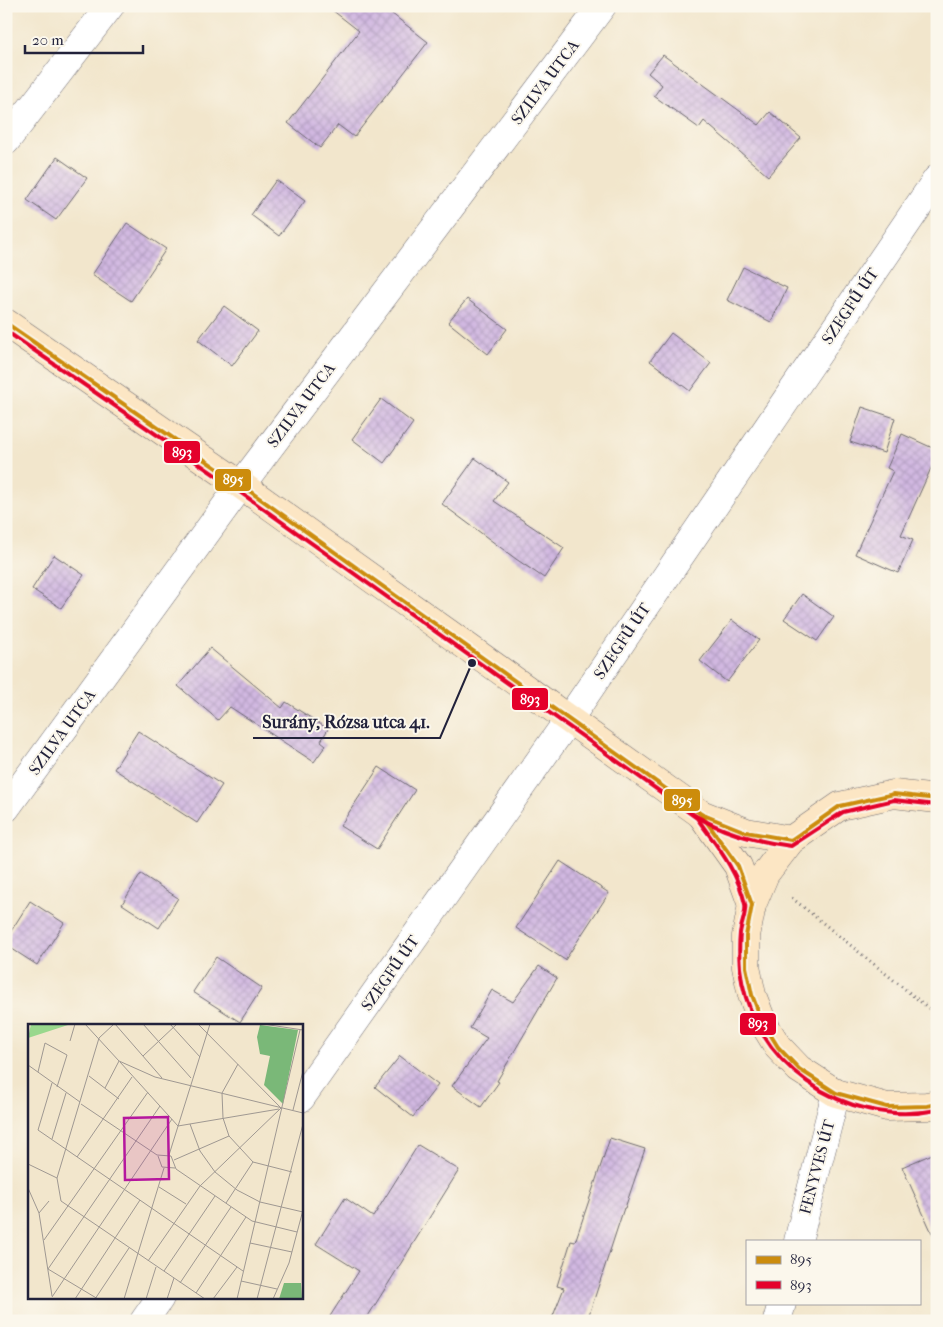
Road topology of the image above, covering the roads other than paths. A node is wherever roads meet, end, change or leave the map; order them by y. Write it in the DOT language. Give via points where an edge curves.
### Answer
graph roads {
  1 [pos="110,6"];
  2 [pos="602,6"];
  3 [pos="6,141"];
  4 [pos="937,179"];
  5 [pos="6,323"];
  6 [pos="241,485"];
  7 [pos="569,719"];
  8 [pos="937,799"];
  9 [pos="6,808"];
  10 [pos="701,814"];
  11 [pos="791,840"];
  12 [pos="752,906"];
  13 [pos="836,1094"];
  14 [pos="302,1097"];
  15 [pos="937,1104"];
  16 [pos="798,1240"];
  17 [pos="159,1300"];
  18 [pos="782,1304"];
  19 [pos="144,1321"];
  20 [pos="777,1321"];
  1 -- 3 [label="street"];
  2 -- 6 [label="street, SZILVA UTCA"];
  4 -- 7 [label="street, SZEGFŰ ÚT"];
  5 -- 6 [label="street"];
  6 -- 7 [label="street"];
  6 -- 9 [label="street, SZILVA UTCA"];
  7 -- 10 [label="street"];
  7 -- 14 [label="street, SZEGFŰ ÚT"];
  8 -- 11 [label="street" via="894,794 840,806"];
  10 -- 11 [label="street" via="746,832"];
  10 -- 12 [label="street" via="738,866"];
  11 -- 12 [label="street" via="765,874"];
  12 -- 13 [label="street" via="746,936 746,967 762,1021 778,1048 799,1069"];
  13 -- 15 [label="street" via="887,1107"];
  13 -- 16 [label="street, FENYVES ÚT"];
  17 -- 19 [label="street"];
  18 -- 20 [label="street"];
}
